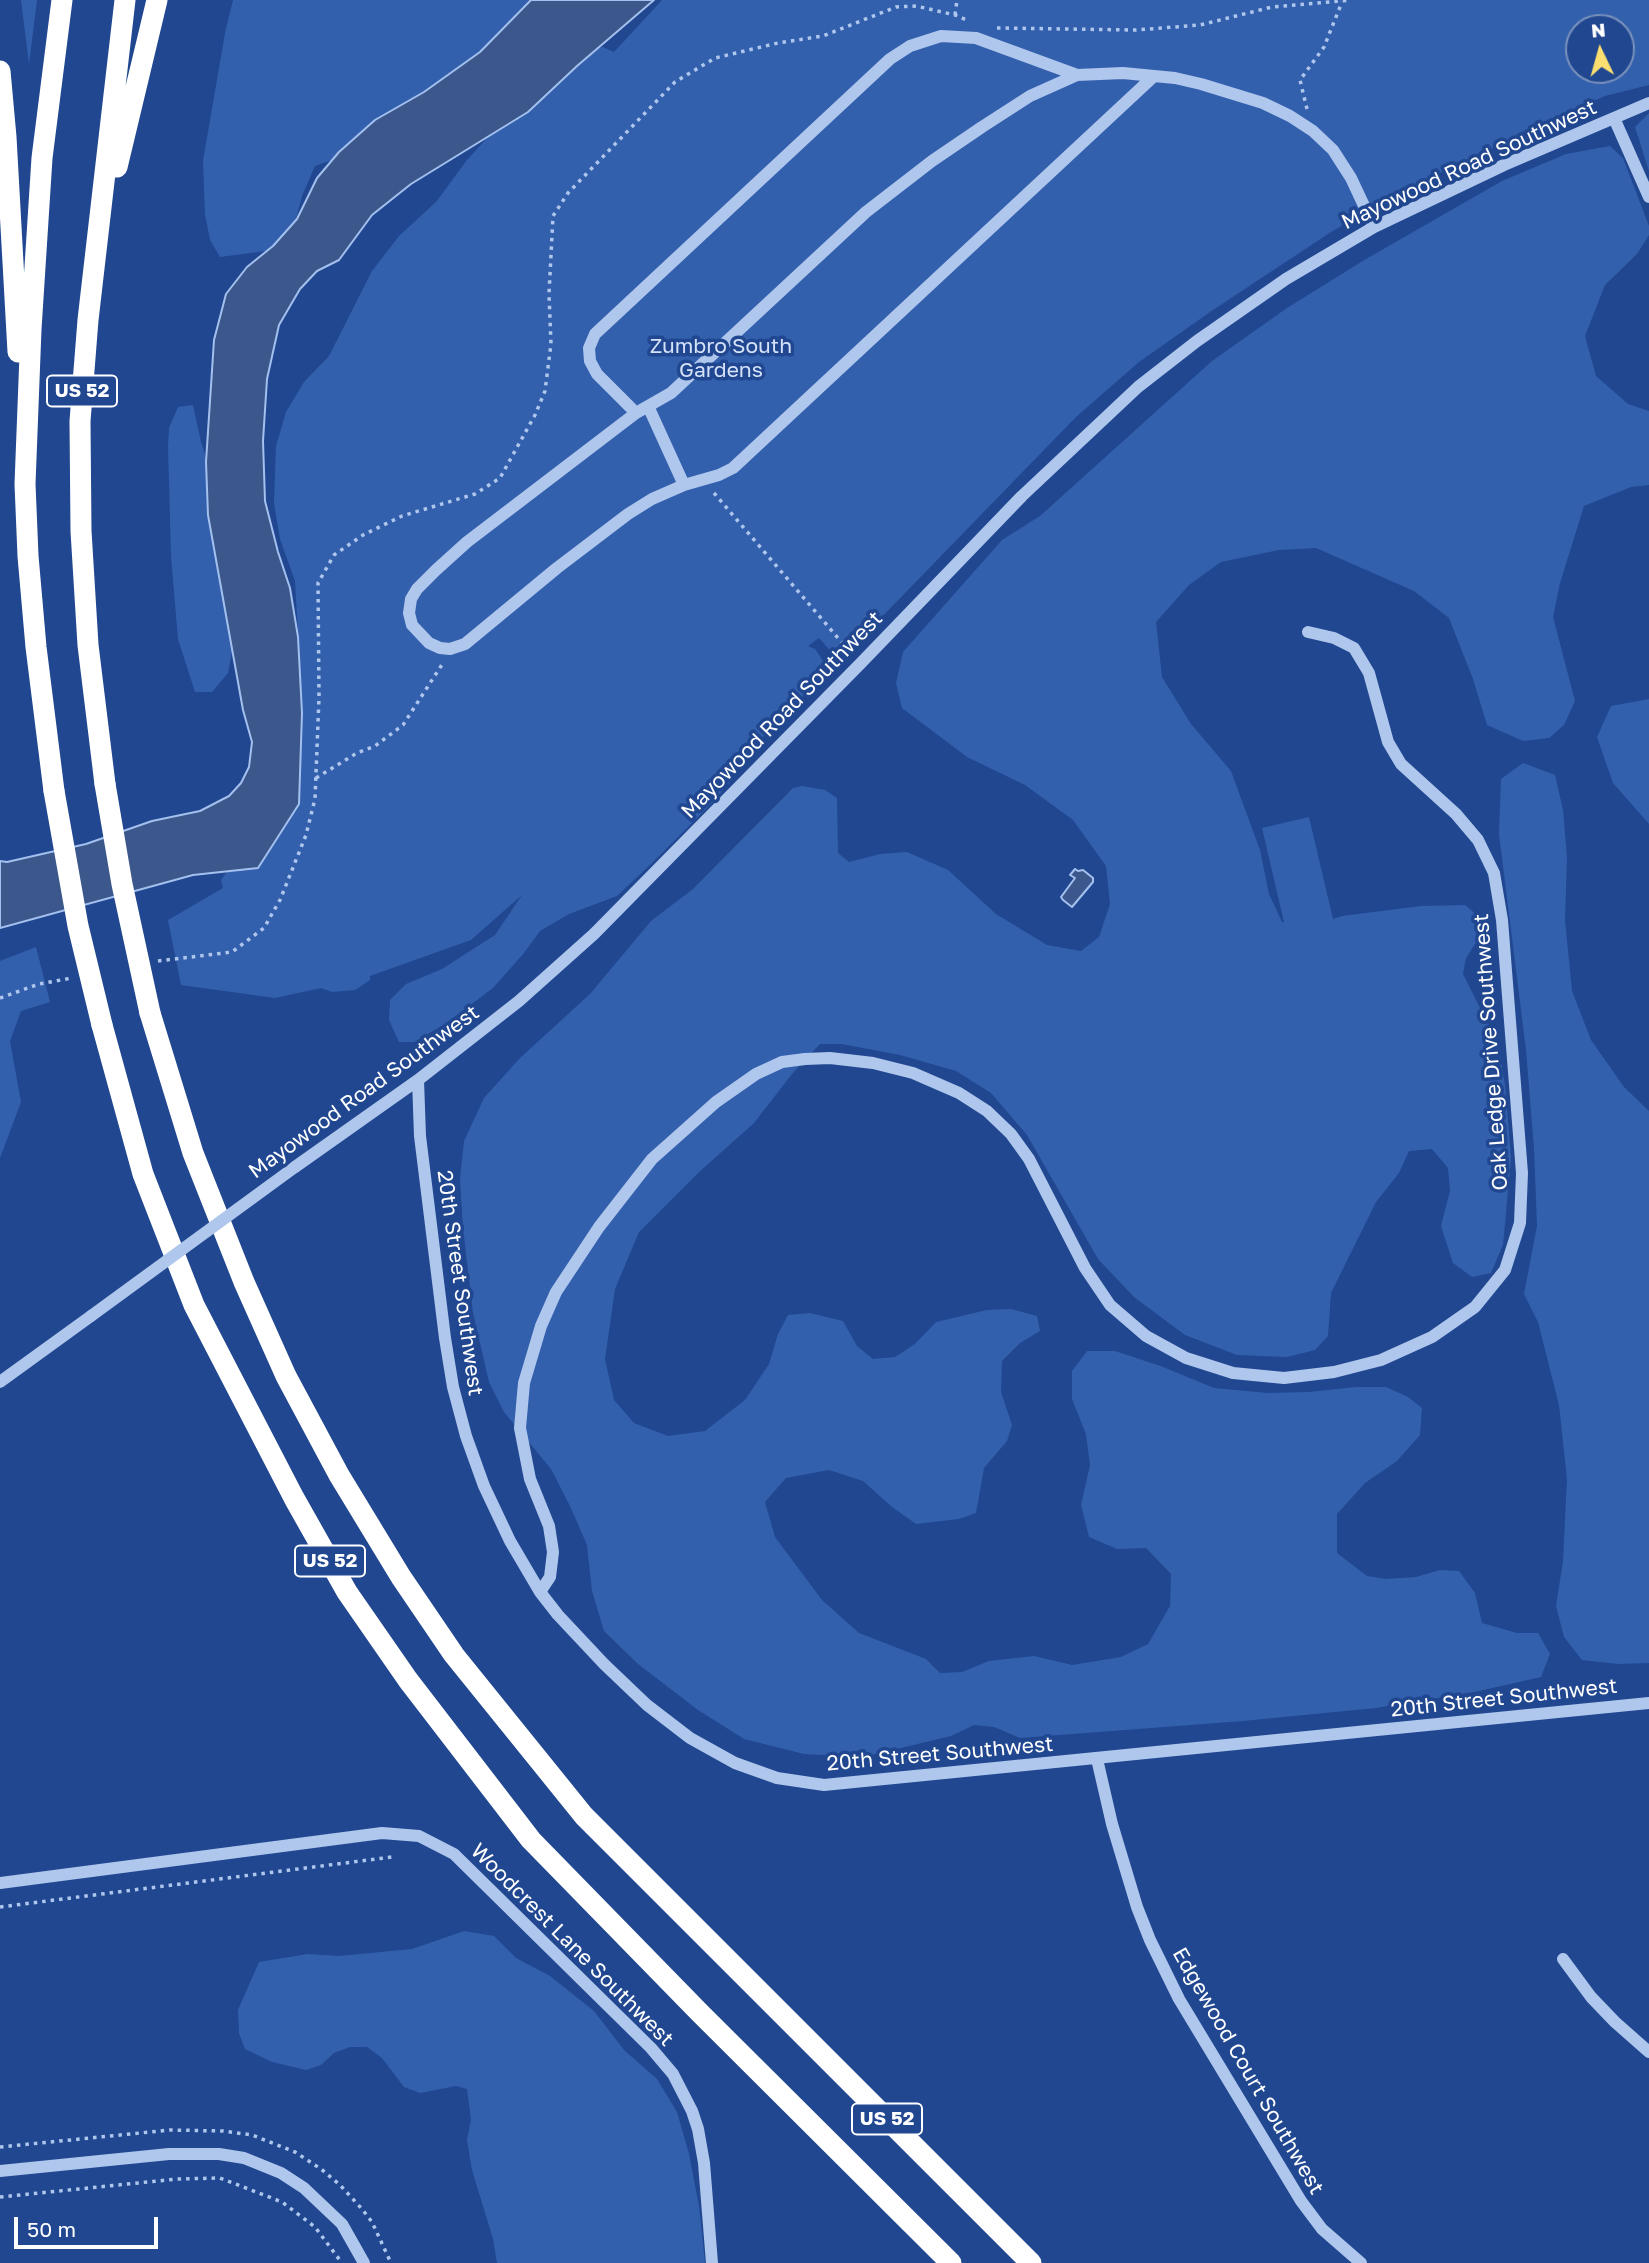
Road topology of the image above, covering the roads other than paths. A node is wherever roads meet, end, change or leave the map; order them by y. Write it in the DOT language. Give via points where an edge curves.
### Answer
graph roads {
  1 [pos="62,0"];
  2 [pos="125,0"];
  3 [pos="157,0"];
  4 [pos="0,71"];
  5 [pos="1077,75"];
  6 [pos="1153,76"];
  7 [pos="1649,103"];
  8 [pos="1614,118"];
  9 [pos="1649,197"];
  10 [pos="1374,227"];
  11 [pos="88,320"];
  12 [pos="642,410"];
  13 [pos="25,484"];
  14 [pos="684,485"];
  15 [pos="1308,632"];
  16 [pos="418,1080"];
  17 [pos="0,1382"];
  18 [pos="540,1592"];
  19 [pos="1649,1703"];
  20 [pos="1097,1759"];
  21 [pos="0,1883"];
  22 [pos="1563,1959"];
  23 [pos="1649,2052"];
  24 [pos="0,2171"];
  25 [pos="364,2263"];
  26 [pos="712,2263"];
  27 [pos="951,2263"];
  28 [pos="1031,2263"];
  29 [pos="1361,2263"];
  1 -- 13 [label="highway, US 52" via="42,158"];
  2 -- 11 [label="highway, US 52"];
  3 -- 11 [label="highway"];
  4 -- 13 [label="highway"];
  5 -- 6 [label="street"];
  5 -- 12 [label="street" via="1030,96 932,160 866,212 671,393"];
  5 -- 12 [label="street" via="976,37 941,36 910,46 890,59 596,334 589,348 597,374"];
  6 -- 10 [label="street" via="1201,84 1263,103 1313,131 1333,150 1351,178"];
  6 -- 14 [label="street" via="733,468"];
  7 -- 8 [label="street, Mayowood Road Southwest"];
  8 -- 9 [label="street, Mayowood Road Southwest"];
  8 -- 10 [label="street, Mayowood Road Southwest"];
  10 -- 16 [label="street, Mayowood Road Southwest" via="1286,279 1138,387 1022,496 594,934 519,1001"];
  11 -- 28 [label="highway, US 52, bridge" via="80,421 81,531 88,645 122,884 150,1013 193,1153 286,1376 401,1577 454,1655 584,1816"];
  12 -- 14 [label="street"];
  12 -- 14 [label="street" via="467,542 417,589 409,613 412,625 429,643 450,649 465,644 628,514"];
  13 -- 27 [label="highway, US 52, bridge" via="36,647 54,791 78,926 143,1174 194,1306 347,1592 531,1840"];
  15 -- 18 [label="street, Oak Ledge Drive Southwest" via="1354,648 1369,673 1388,742 1401,764 1478,840 1494,873 1502,920 1522,1173 1520,1223 1505,1270 1475,1307 1432,1337 1381,1360 1284,1378 1233,1373 1186,1358 1146,1336 1110,1305 1085,1268 1029,1159 987,1111 913,1073 873,1063 830,1058 782,1062 716,1102 652,1159 598,1227 556,1292 524,1383 520,1428 553,1552 550,1577"];
  16 -- 17 [label="street, Mayowood Road Southwest, bridge"];
  16 -- 18 [label="street, 20th Street Southwest" via="420,1136 453,1387 484,1486"];
  18 -- 20 [label="street, 20th Street Southwest" via="647,1705 690,1738 735,1763 777,1778 824,1785"];
  19 -- 20 [label="street, 20th Street Southwest"];
  20 -- 29 [label="street, Edgewood Court Southwest" via="1137,1907 1179,1999 1301,2201 1322,2230"];
  21 -- 26 [label="street, Woodcrest Lane Southwest" via="382,1833 419,1836 454,1854 673,2074 698,2129"];
  22 -- 23 [label="street" via="1591,1997"];
  24 -- 25 [label="street" via="169,2154 244,2158 281,2173 313,2195 342,2224"];
}
